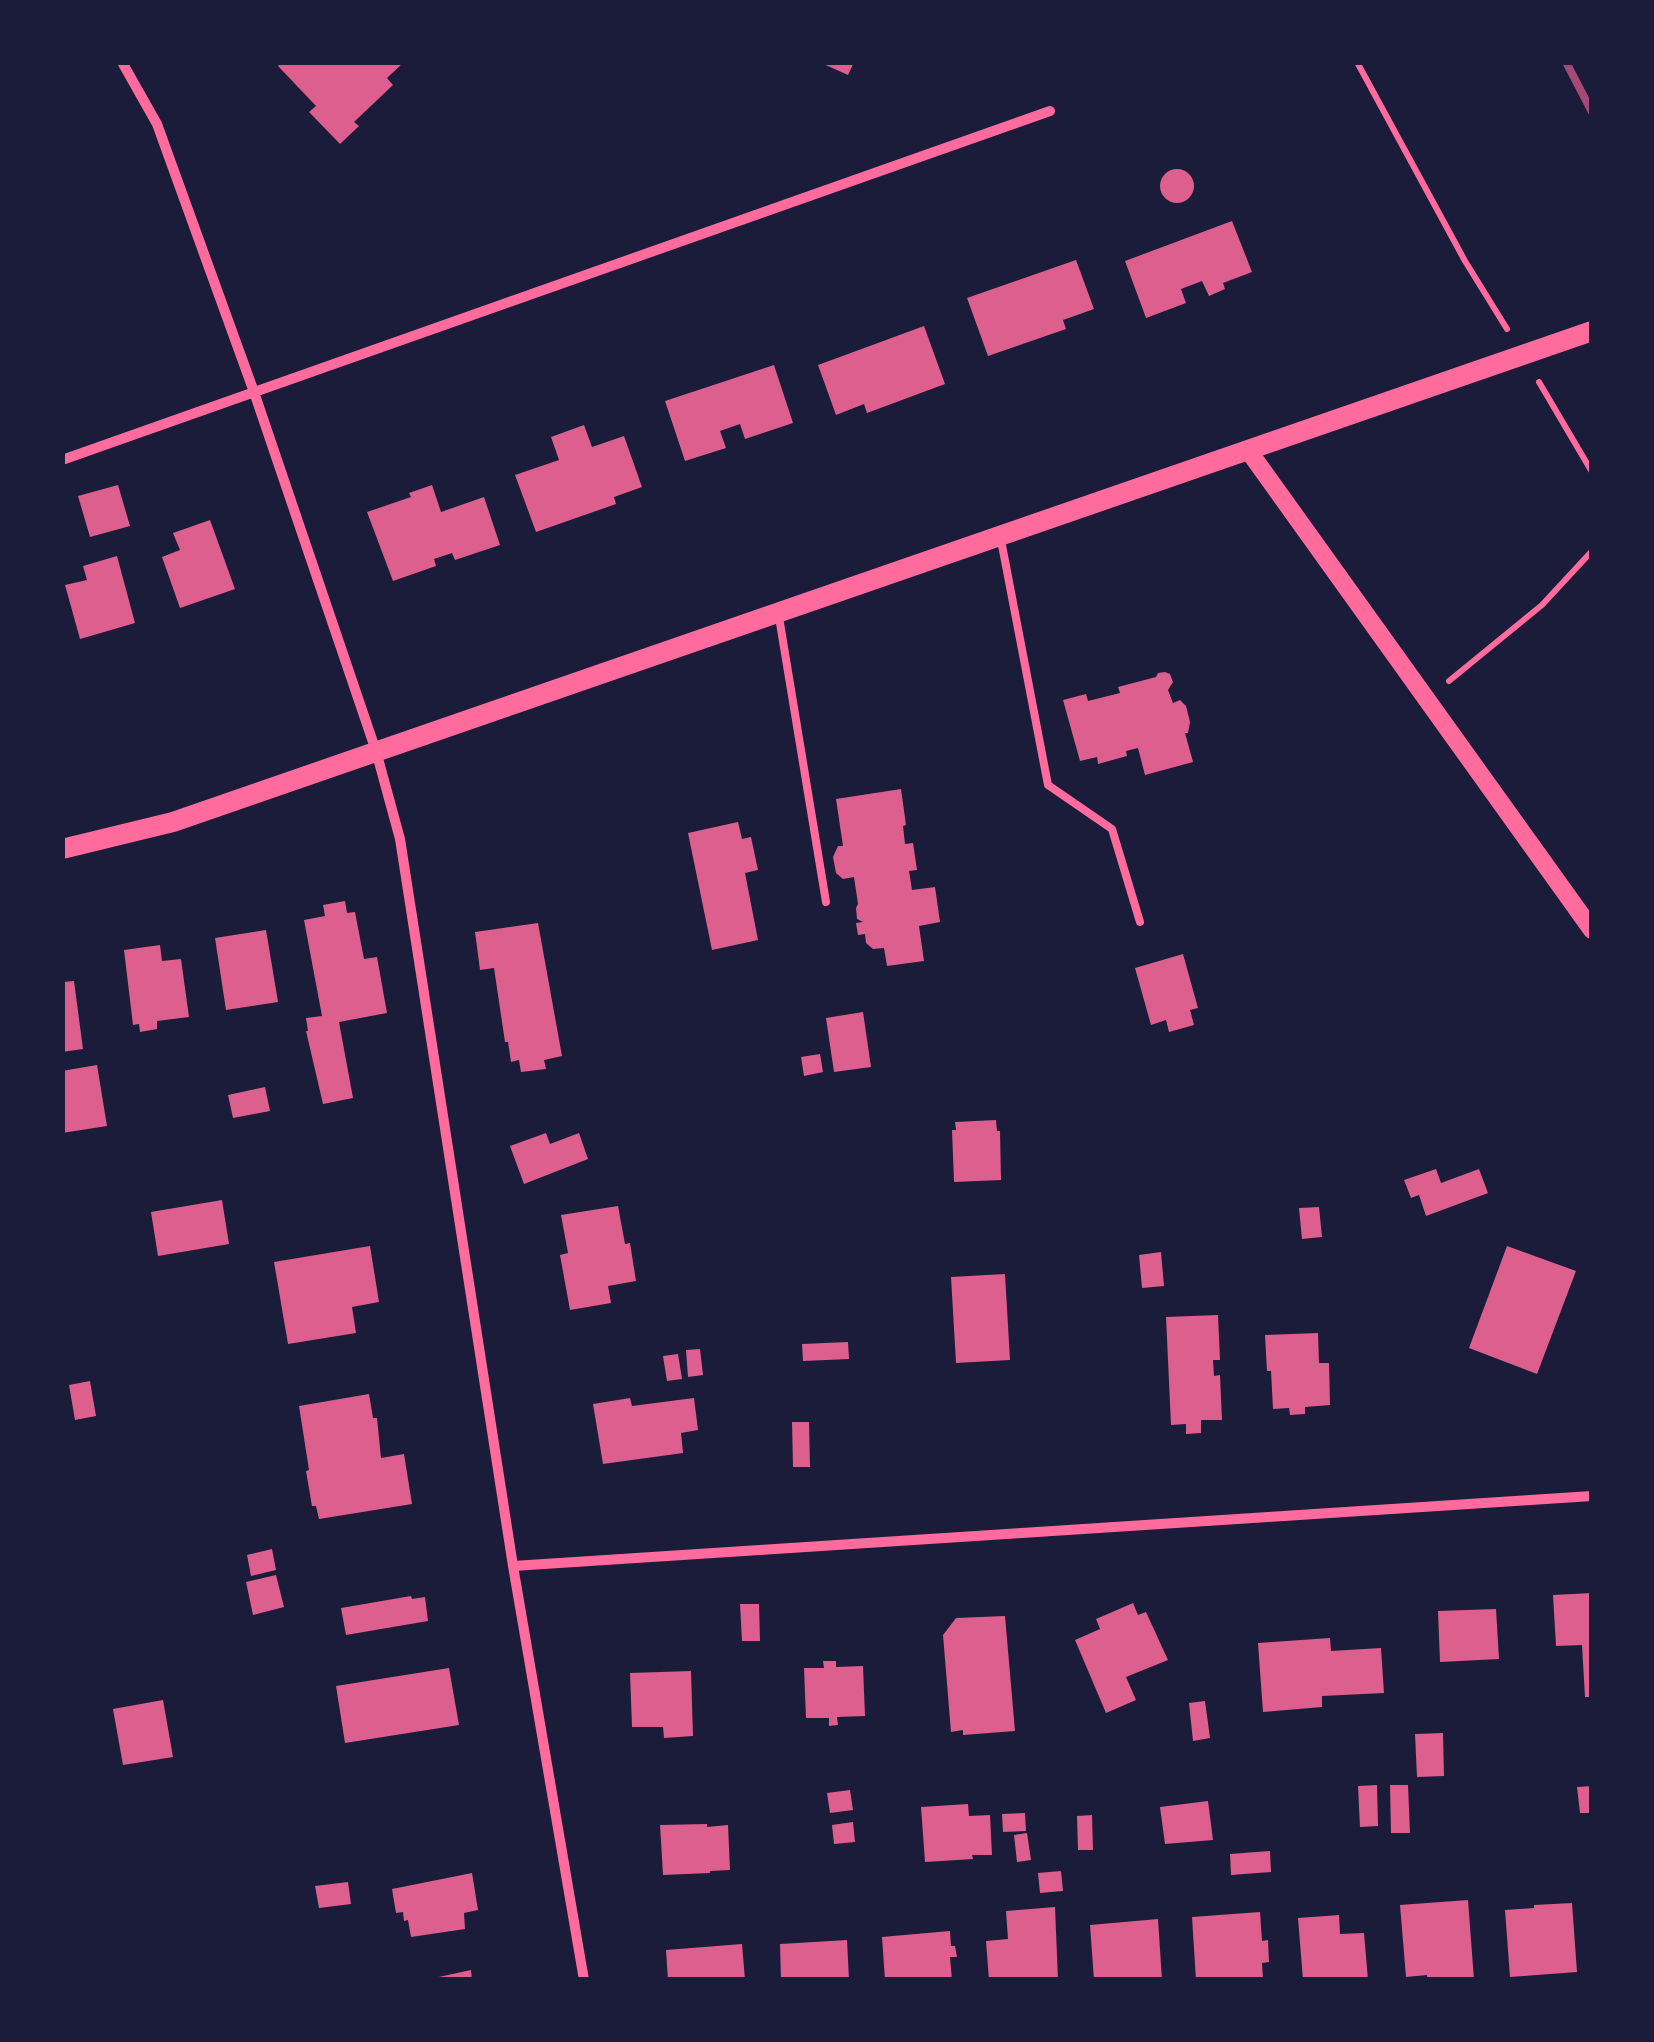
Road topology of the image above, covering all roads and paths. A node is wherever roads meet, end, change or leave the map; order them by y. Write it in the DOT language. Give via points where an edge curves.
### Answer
graph roads {
  1 [pos="122,62"];
  2 [pos="1357,62"];
  3 [pos="1050,110"];
  4 [pos="1592,331"];
  5 [pos="1515,343"];
  6 [pos="1536,376"];
  7 [pos="254,392"];
  8 [pos="1248,450"];
  9 [pos="62,460"];
  10 [pos="1592,472"];
  11 [pos="1000,535"];
  12 [pos="1592,551"];
  13 [pos="778,612"];
  14 [pos="1474,661"];
  15 [pos="376,751"];
  16 [pos="62,850"];
  17 [pos="826,902"];
  18 [pos="1140,922"];
  19 [pos="1592,930"];
  20 [pos="1592,1496"];
  21 [pos="513,1566"];
  22 [pos="584,1980"];
  1 -- 7 [label="street" via="158,124"];
  2 -- 5 [label="path"];
  3 -- 7 [label="street"];
  4 -- 8 [label="main road"];
  6 -- 10 [label="path"];
  7 -- 9 [label="street"];
  7 -- 15 [label="street"];
  8 -- 11 [label="main road"];
  8 -- 19 [label="street"];
  11 -- 13 [label="main road"];
  11 -- 18 [label="lane" via="1048,785 1112,829"];
  12 -- 14 [label="path" via="1542,606"];
  13 -- 15 [label="main road"];
  13 -- 17 [label="lane"];
  15 -- 16 [label="main road" via="174,822"];
  15 -- 21 [label="street" via="400,840"];
  20 -- 21 [label="street"];
  21 -- 22 [label="street"];
}
